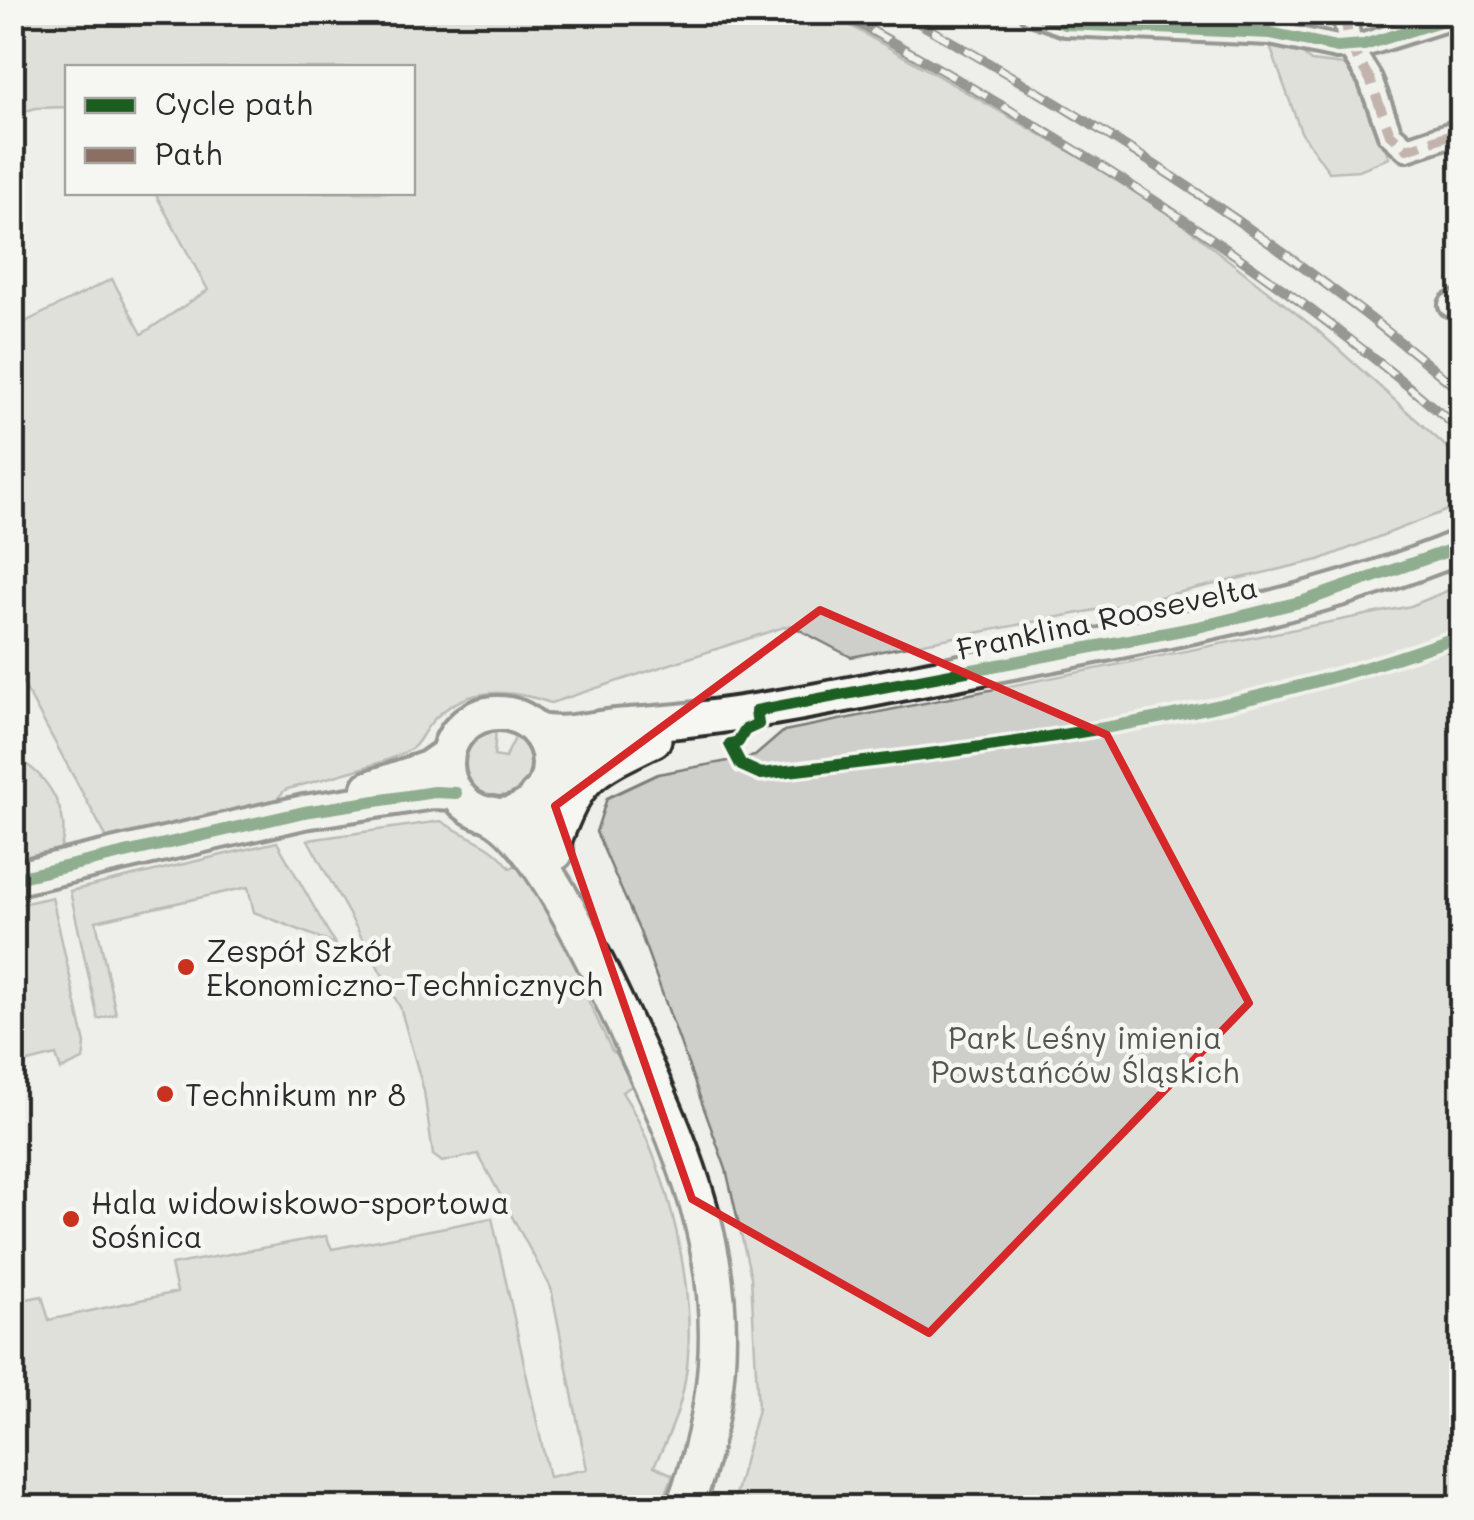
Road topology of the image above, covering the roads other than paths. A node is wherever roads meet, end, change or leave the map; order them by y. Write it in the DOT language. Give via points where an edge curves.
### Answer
graph roads {
  1 [pos="1030,12"];
  2 [pos="1344,12"];
  3 [pos="1462,14"];
  4 [pos="1134,20"];
  5 [pos="1350,47"];
  6 [pos="1458,132"];
  7 [pos="1460,547"];
  8 [pos="706,720"];
  9 [pos="538,731"];
  10 [pos="652,739"];
  11 [pos="448,754"];
  12 [pos="543,785"];
  13 [pos="456,794"];
  14 [pos="304,812"];
  15 [pos="492,815"];
  16 [pos="552,844"];
  17 [pos="12,879"];
  18 [pos="571,914"];
  19 [pos="684,1508"];
  1 -- 4 [label="street" via="1065,24"];
  2 -- 5 [label="street"];
  3 -- 5 [label="street"];
  4 -- 5 [label="street"];
  5 -- 6 [label="street" via="1397,143 1407,149"];
  7 -- 8 [label="street, Franklina Roosevelta" via="1304,601 1198,627"];
  8 -- 9 [label="street, Franklina Roosevelta"];
  8 -- 10 [label="street, Franklina Roosevelta"];
  9 -- 11 [label="street" via="518,716 492,712 462,726"];
  9 -- 12 [label="street" via="550,758"];
  10 -- 12 [label="street, Franklina Roosevelta" via="571,758"];
  10 -- 16 [label="main road" via="596,767 578,785"];
  11 -- 13 [label="street"];
  11 -- 14 [label="street" via="428,768"];
  12 -- 15 [label="street" via="514,812"];
  12 -- 16 [label="main road" via="541,825"];
  13 -- 14 [label="street"];
  13 -- 15 [label="street"];
  14 -- 17 [label="street"];
  15 -- 18 [label="main road" via="511,824"];
  16 -- 18 [label="main road"];
  18 -- 19 [label="main road" via="672,1124 708,1233 718,1309 716,1375 703,1451"];
}
